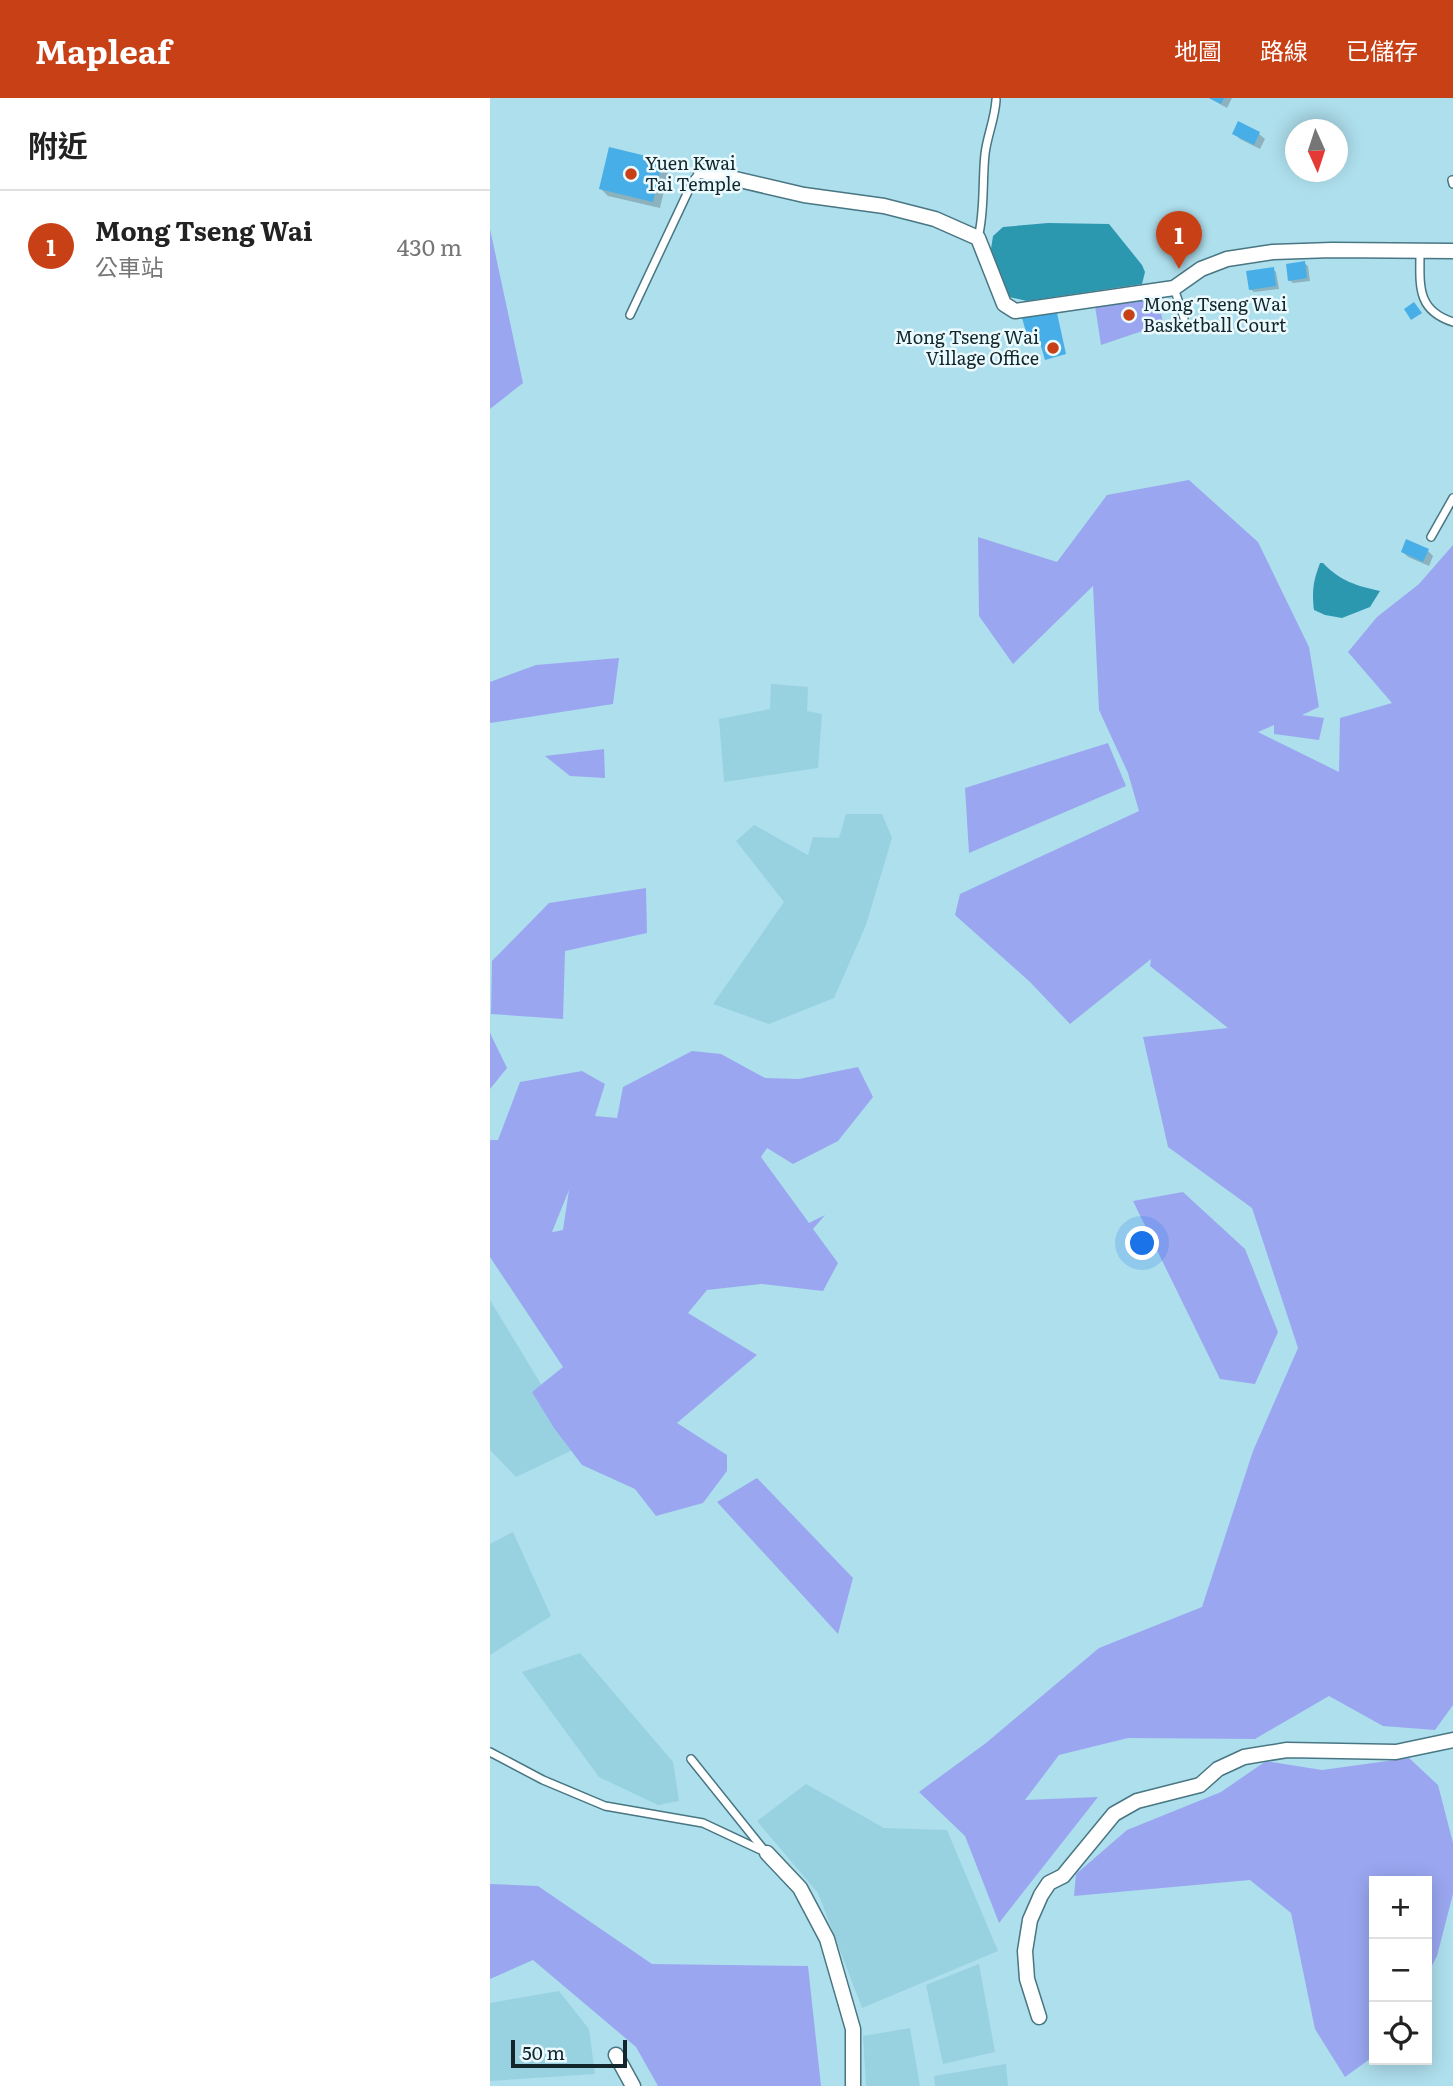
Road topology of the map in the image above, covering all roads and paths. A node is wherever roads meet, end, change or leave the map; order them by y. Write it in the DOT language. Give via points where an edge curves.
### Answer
graph roads {
  1 [pos="996,100"];
  2 [pos="701,171"];
  3 [pos="978,238"];
  4 [pos="1453,251"];
  5 [pos="1420,252"];
  6 [pos="1174,288"];
  7 [pos="630,315"];
  8 [pos="1184,318"];
  9 [pos="1453,322"];
  10 [pos="1453,498"];
  11 [pos="1431,537"];
  12 [pos="1453,1740"];
  13 [pos="490,1752"];
  14 [pos="691,1759"];
  15 [pos="767,1853"];
  16 [pos="1039,2017"];
  17 [pos="616,2055"];
  18 [pos="633,2086"];
  19 [pos="853,2086"];
  1 -- 3 [label="lane" via="985,151 983,220"];
  2 -- 3 [label="street" via="804,195 884,206 935,219"];
  2 -- 7 [label="lane"];
  3 -- 6 [label="street" via="1004,304 1015,311"];
  4 -- 5 [label="street"];
  5 -- 6 [label="street" via="1273,252 1227,259"];
  5 -- 9 [label="lane" via="1423,298 1431,310"];
  6 -- 8 [label="lane"];
  10 -- 11 [label="lane"];
  12 -- 16 [label="street" via="1396,1752 1287,1750 1244,1756 1200,1785 1137,1801 1114,1814 1063,1876 1049,1884 1030,1920 1024,1951"];
  13 -- 15 [label="lane" via="605,1805 703,1823"];
  14 -- 15 [label="lane"];
  15 -- 19 [label="street" via="800,1888 827,1939 853,2029"];
  17 -- 18 [label="street"];
}
